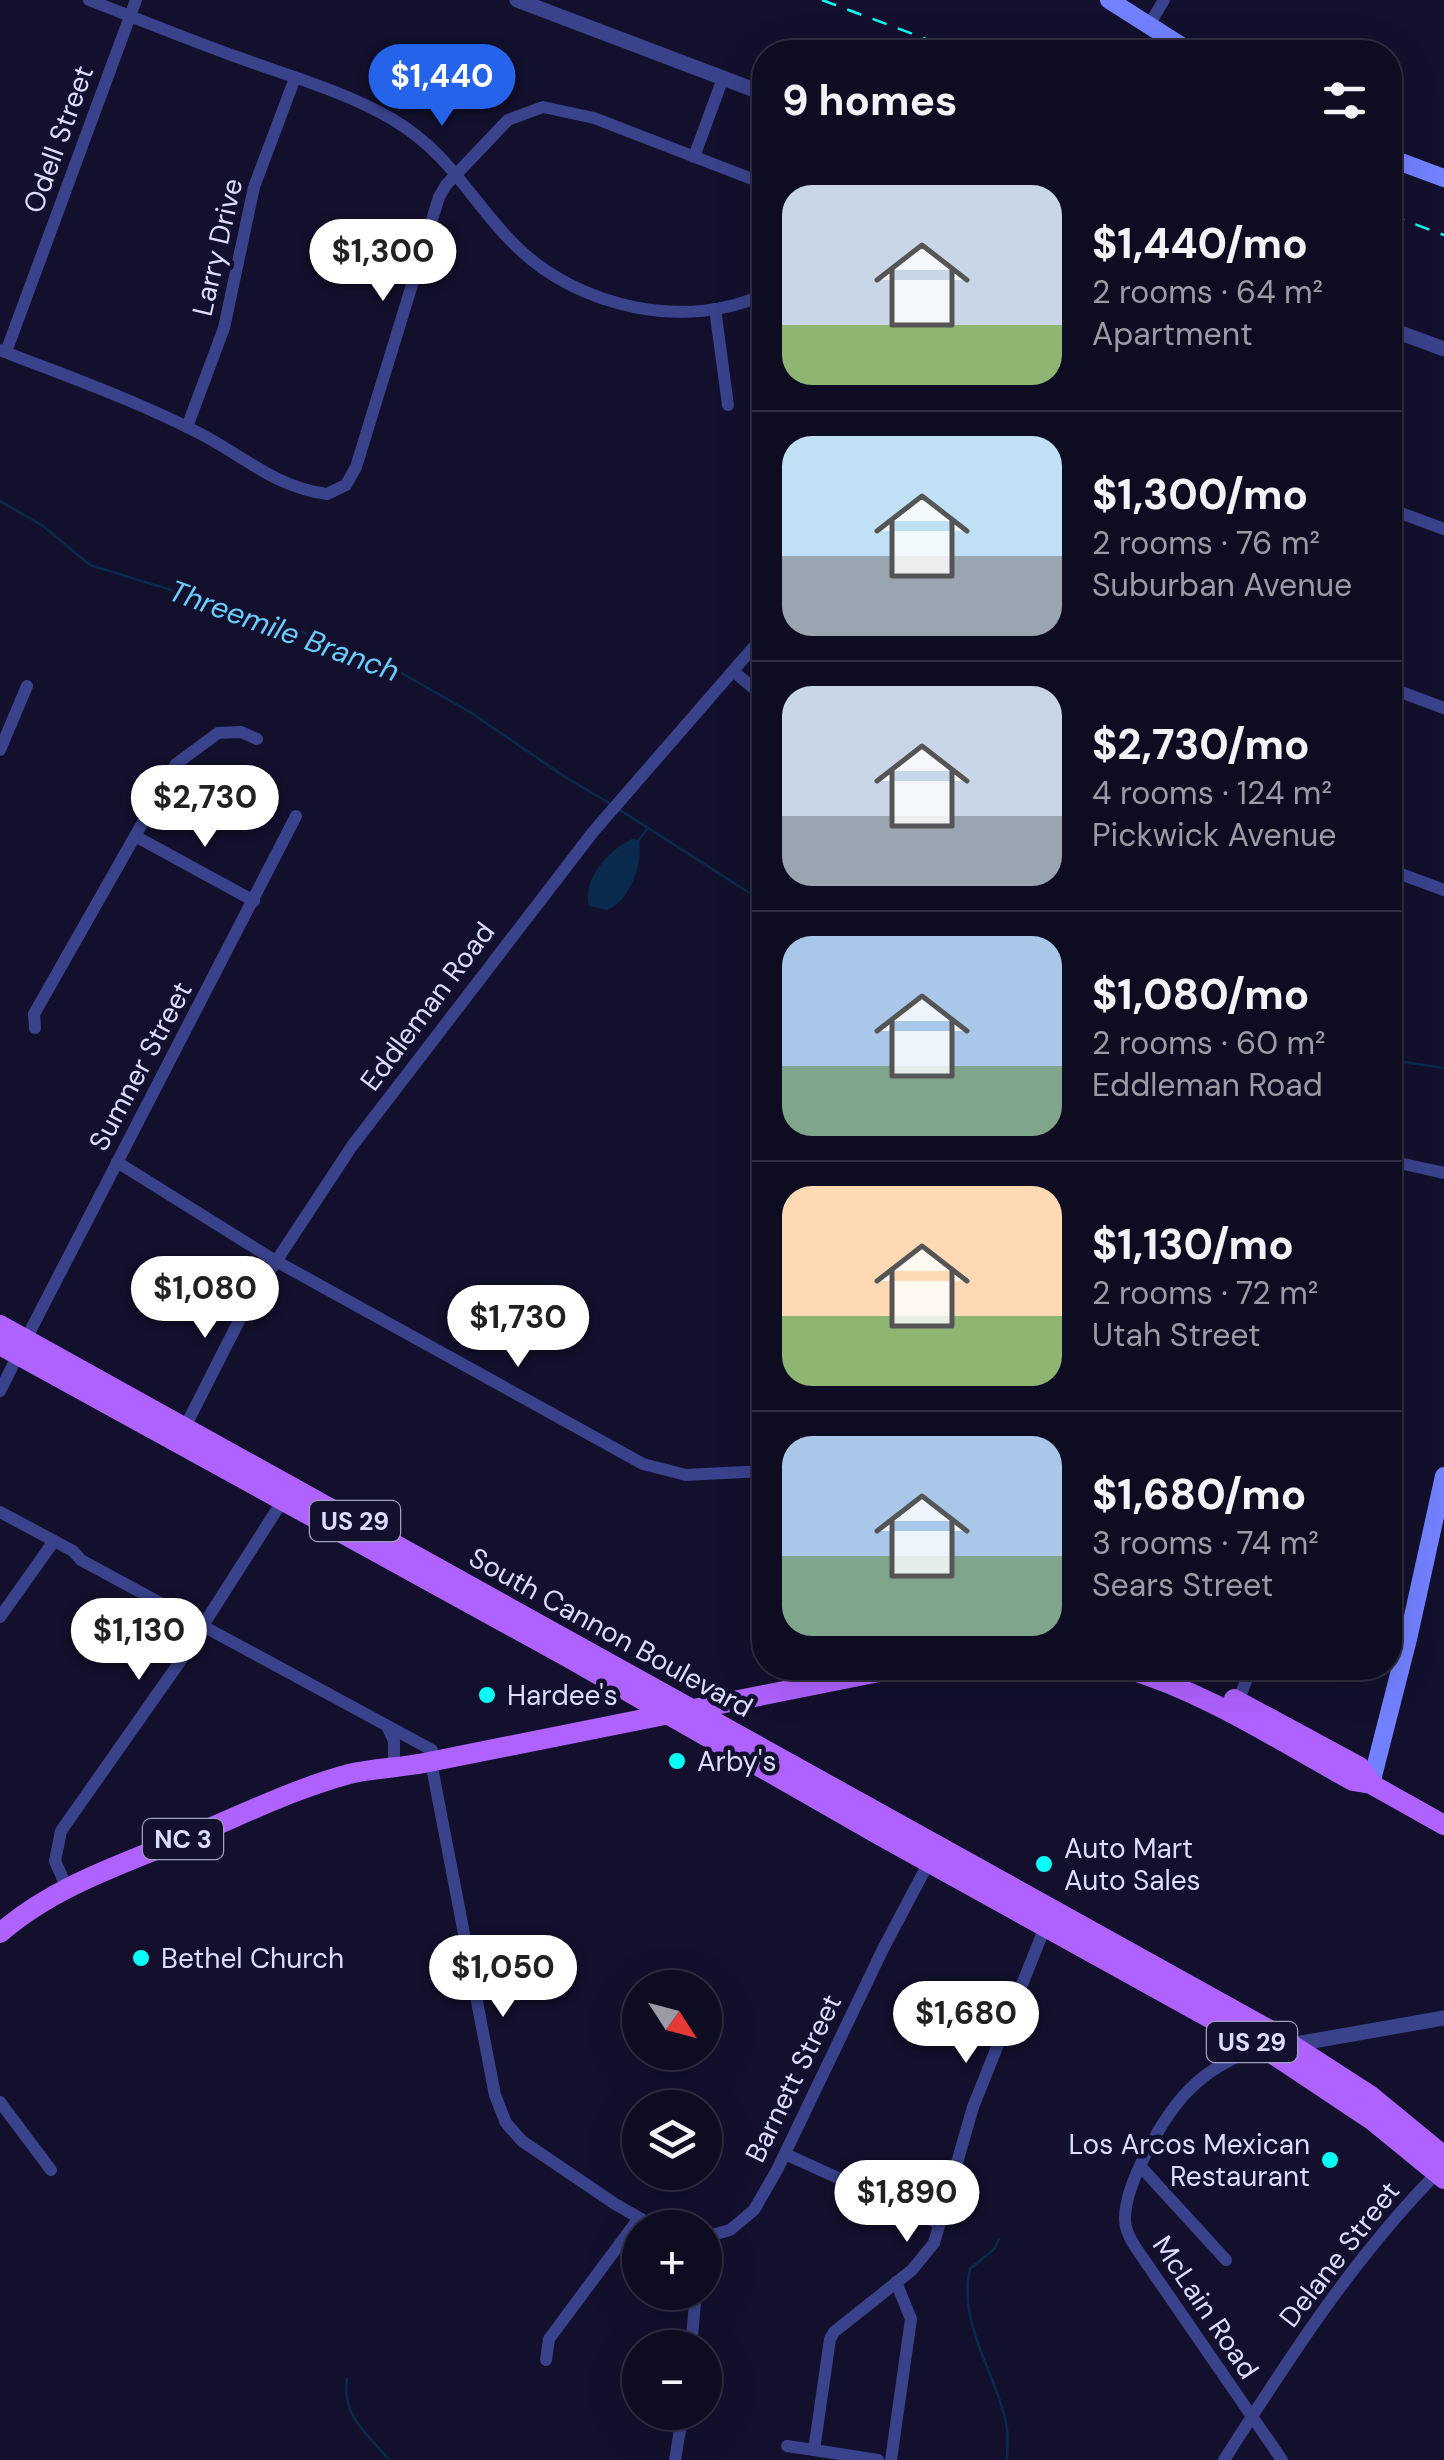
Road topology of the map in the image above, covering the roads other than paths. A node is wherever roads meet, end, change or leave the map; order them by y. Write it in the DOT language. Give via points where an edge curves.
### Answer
graph roads {
  1 [pos="89,0"];
  2 [pos="136,0"];
  3 [pos="516,0"];
  4 [pos="1109,0"];
  5 [pos="1164,0"];
  6 [pos="542,4"];
  7 [pos="130,16"];
  8 [pos="1148,26"];
  9 [pos="1171,40"];
  10 [pos="294,78"];
  11 [pos="723,78"];
  12 [pos="752,89"];
  13 [pos="694,157"];
  14 [pos="1402,162"];
  15 [pos="458,174"];
  16 [pos="1444,178"];
  17 [pos="752,179"];
  18 [pos="752,300"];
  19 [pos="715,308"];
  20 [pos="1402,333"];
  21 [pos="1444,349"];
  22 [pos="3,351"];
  23 [pos="728,405"];
  24 [pos="186,427"];
  25 [pos="1402,513"];
  26 [pos="1444,529"];
  27 [pos="752,649"];
  28 [pos="733,671"];
  29 [pos="26,686"];
  30 [pos="752,687"];
  31 [pos="1402,692"];
  32 [pos="1444,708"];
  33 [pos="258,739"];
  34 [pos="0,750"];
  35 [pos="296,816"];
  36 [pos="135,836"];
  37 [pos="1402,874"];
  38 [pos="1444,890"];
  39 [pos="254,901"];
  40 [pos="35,1028"];
  41 [pos="117,1162"];
  42 [pos="1402,1164"];
  43 [pos="1444,1174"];
  44 [pos="274,1260"];
  45 [pos="0,1324"];
  46 [pos="15,1347"];
  47 [pos="0,1391"];
  48 [pos="181,1435"];
  49 [pos="752,1472"];
  50 [pos="1444,1476"];
  51 [pos="286,1494"];
  52 [pos="0,1512"];
  53 [pos="54,1541"];
  54 [pos="0,1617"];
  55 [pos="203,1624"];
  56 [pos="1402,1624"];
  57 [pos="769,1680"];
  58 [pos="839,1680"];
  59 [pos="1162,1680"];
  60 [pos="1185,1680"];
  61 [pos="1246,1680"];
  62 [pos="1391,1680"];
  63 [pos="754,1697"];
  64 [pos="1235,1708"];
  65 [pos="676,1709"];
  66 [pos="387,1726"];
  67 [pos="754,1743"];
  68 [pos="432,1756"];
  69 [pos="385,1763"];
  70 [pos="1371,1784"];
  71 [pos="1444,1825"];
  72 [pos="929,1862"];
  73 [pos="997,1877"];
  74 [pos="67,1888"];
  75 [pos="4,1923"];
  76 [pos="1045,1927"];
  77 [pos="1444,2018"];
  78 [pos="1293,2044"];
  79 [pos="1262,2047"];
  80 [pos="0,2102"];
  81 [pos="785,2154"];
  82 [pos="1141,2167"];
  83 [pos="1442,2169"];
  84 [pos="51,2170"];
  85 [pos="627,2210"];
  86 [pos="940,2224"];
  87 [pos="722,2232"];
  88 [pos="622,2241"];
  89 [pos="1226,2260"];
  90 [pos="896,2282"];
  91 [pos="546,2360"];
  92 [pos="1251,2417"];
  93 [pos="680,2430"];
  94 [pos="787,2446"];
  95 [pos="814,2450"];
  96 [pos="675,2460"];
  97 [pos="878,2460"];
  98 [pos="891,2460"];
  99 [pos="1224,2460"];
  100 [pos="1282,2460"];
  1 -- 7 [label="street"];
  2 -- 7 [label="street, Odell Street"];
  3 -- 6 [label="street"];
  4 -- 8 [label="main road"];
  5 -- 8 [label="street"];
  6 -- 11 [label="street"];
  7 -- 10 [label="street"];
  7 -- 22 [label="street, Odell Street"];
  8 -- 9 [label="main road"];
  10 -- 15 [label="street" via="394,121"];
  10 -- 24 [label="street, Larry Drive" via="254,187 224,328"];
  11 -- 12 [label="street"];
  11 -- 13 [label="street"];
  13 -- 15 [label="street" via="594,118 543,108 508,120"];
  13 -- 17 [label="street"];
  14 -- 16 [label="main road"];
  15 -- 19 [label="street" via="521,251 571,284 641,308"];
  15 -- 24 [label="street" via="435,207 346,484 327,494 287,485"];
  18 -- 19 [label="street"];
  19 -- 23 [label="street"];
  20 -- 21 [label="street"];
  22 -- 24 [label="street"];
  25 -- 26 [label="street"];
  27 -- 28 [label="street, Eddleman Road"];
  28 -- 30 [label="street"];
  28 -- 44 [label="street, Eddleman Road" via="593,832 352,1146"];
  29 -- 34 [label="street"];
  31 -- 32 [label="street"];
  33 -- 36 [label="street" via="218,733 176,764"];
  35 -- 39 [label="street, Sumner Street"];
  36 -- 39 [label="street"];
  36 -- 40 [label="street" via="34,1014"];
  37 -- 38 [label="street"];
  39 -- 41 [label="street, Sumner Street"];
  41 -- 44 [label="street"];
  41 -- 46 [label="street, Sumner Street"];
  42 -- 43 [label="street"];
  44 -- 48 [label="street, Eddleman Road"];
  44 -- 49 [label="street" via="643,1464 686,1475"];
  45 -- 46 [label="main road, South Cannon Boulevard / US 29"];
  46 -- 47 [label="street, Sumner Street"];
  46 -- 48 [label="main road, South Cannon Boulevard / US 29"];
  48 -- 51 [label="main road, South Cannon Boulevard / US 29"];
  50 -- 56 [label="main road"];
  51 -- 55 [label="street"];
  51 -- 65 [label="main road, South Cannon Boulevard / US 29"];
  52 -- 53 [label="street"];
  53 -- 54 [label="street"];
  53 -- 55 [label="street"];
  55 -- 66 [label="street"];
  55 -- 74 [label="street" via="61,1831 56,1861"];
  57 -- 65 [label="main road, NC 3"];
  58 -- 63 [label="main road, NC 3"];
  59 -- 64 [label="main road"];
  60 -- 64 [label="main road"];
  61 -- 64 [label="street"];
  62 -- 70 [label="main road"];
  63 -- 65 [label="main road, NC 3"];
  63 -- 67 [label="main road" via="743,1716"];
  64 -- 70 [label="main road" via="1353,1780"];
  65 -- 67 [label="main road, South Cannon Boulevard / US 29"];
  65 -- 68 [label="main road, NC 3"];
  65 -- 72 [label="main road, South Cannon Boulevard / US 29"];
  66 -- 68 [label="street"];
  66 -- 69 [label="street" via="394,1741"];
  67 -- 73 [label="main road, South Cannon Boulevard / US 29"];
  68 -- 69 [label="main road, NC 3" via="386,1770"];
  68 -- 85 [label="street" via="502,2116 522,2141"];
  69 -- 74 [label="main road, NC 3" via="309,1787"];
  70 -- 71 [label="main road"];
  72 -- 73 [label="main road, US 29"];
  72 -- 76 [label="main road, South Cannon Boulevard / US 29"];
  72 -- 81 [label="street, Barnett Street"];
  73 -- 78 [label="main road, South Cannon Boulevard / US 29"];
  74 -- 75 [label="main road, NC 3"];
  76 -- 79 [label="main road, South Cannon Boulevard / US 29"];
  76 -- 86 [label="street" via="973,2108"];
  77 -- 78 [label="street, McLain Road"];
  78 -- 79 [label="street, McLain Road"];
  78 -- 83 [label="main road, South Cannon Boulevard / US 29" via="1371,2096"];
  79 -- 82 [label="street, McLain Road" via="1239,2054 1190,2089"];
  79 -- 83 [label="main road, South Cannon Boulevard / US 29"];
  80 -- 84 [label="street"];
  81 -- 86 [label="street"];
  81 -- 87 [label="street, Barnett Street" via="754,2210"];
  82 -- 89 [label="street"];
  82 -- 92 [label="street, McLain Road" via="1126,2208 1129,2237"];
  83 -- 92 [label="street, Delane Street" via="1335,2294"];
  86 -- 90 [label="street" via="930,2250"];
  88 -- 91 [label="street" via="549,2339"];
  90 -- 95 [label="street" via="831,2334"];
  90 -- 98 [label="street" via="912,2318"];
  92 -- 99 [label="street, McLain Road"];
  92 -- 100 [label="street, McLain Road"];
  93 -- 96 [label="street"];
  94 -- 95 [label="street"];
  95 -- 97 [label="street"];
}
